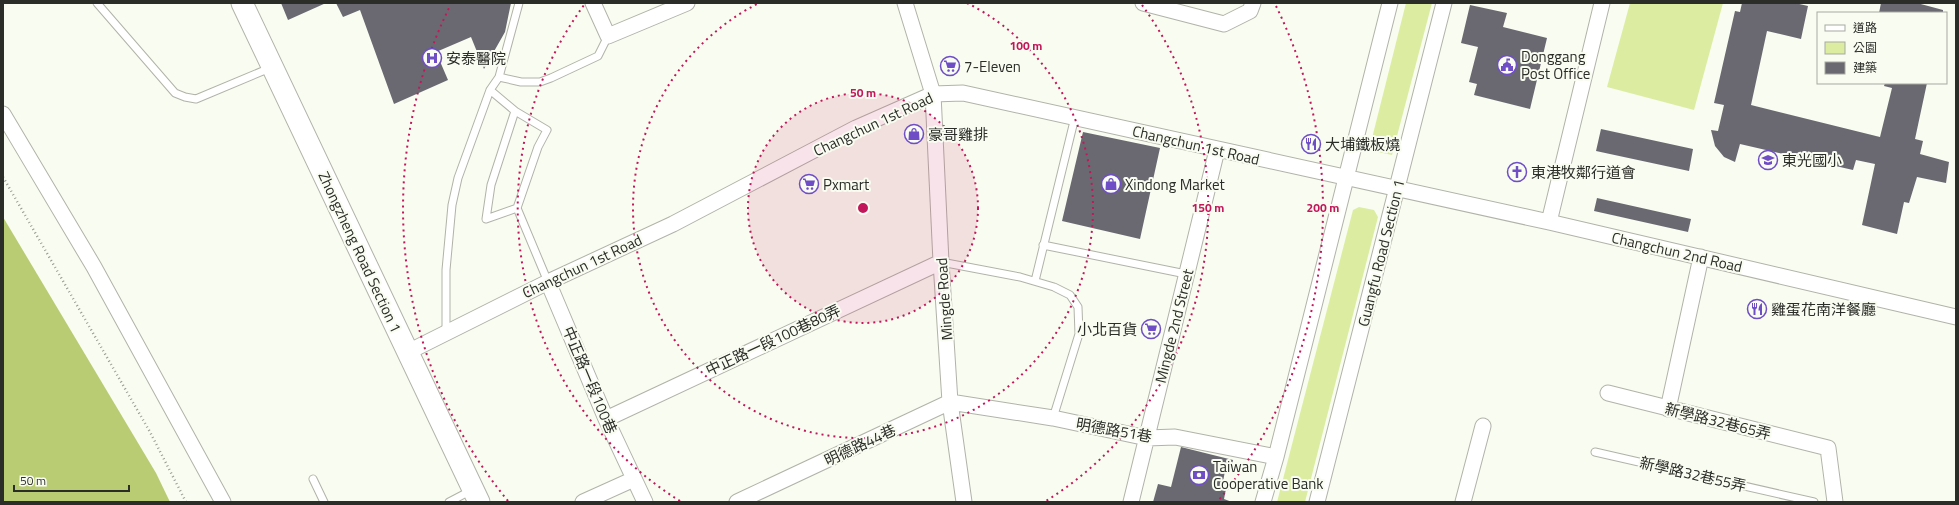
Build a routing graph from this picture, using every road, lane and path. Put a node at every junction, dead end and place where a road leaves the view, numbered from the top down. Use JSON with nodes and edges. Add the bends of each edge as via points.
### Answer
{"nodes":[{"id":1,"x":97,"y":3,"type":"edge"},
{"id":2,"x":242,"y":3,"type":"edge"},
{"id":3,"x":519,"y":3,"type":"edge"},
{"id":4,"x":593,"y":3,"type":"edge"},
{"id":5,"x":687,"y":3,"type":"edge"},
{"id":6,"x":905,"y":3,"type":"edge"},
{"id":7,"x":1143,"y":3,"type":"edge"},
{"id":8,"x":1253,"y":3,"type":"edge"},
{"id":9,"x":1390,"y":3,"type":"edge"},
{"id":10,"x":1444,"y":3,"type":"edge"},
{"id":11,"x":1602,"y":3,"type":"edge"},
{"id":12,"x":608,"y":36,"type":"junction"},
{"id":13,"x":272,"y":67,"type":"junction"},
{"id":14,"x":499,"y":77,"type":"junction"},
{"id":15,"x":490,"y":90,"type":"junction"},
{"id":16,"x":933,"y":94,"type":"junction"},
{"id":17,"x":515,"y":111,"type":"junction"},
{"id":18,"x":3,"y":114,"type":"edge"},
{"id":19,"x":1075,"y":117,"type":"junction"},
{"id":20,"x":1217,"y":150,"type":"junction"},
{"id":21,"x":3,"y":177,"type":"edge"},
{"id":22,"x":1347,"y":178,"type":"junction"},
{"id":23,"x":1398,"y":189,"type":"junction"},
{"id":24,"x":517,"y":208,"type":"junction"},
{"id":25,"x":1549,"y":222,"type":"junction"},
{"id":26,"x":1043,"y":245,"type":"junction"},
{"id":27,"x":1700,"y":257,"type":"junction"},
{"id":28,"x":941,"y":262,"type":"junction"},
{"id":29,"x":1186,"y":274,"type":"junction"},
{"id":30,"x":1034,"y":281,"type":"junction"},
{"id":31,"x":548,"y":282,"type":"junction"},
{"id":32,"x":1956,"y":316,"type":"edge"},
{"id":33,"x":446,"y":333,"type":"junction"},
{"id":34,"x":408,"y":352,"type":"junction"},
{"id":35,"x":1608,"y":393,"type":"dead end"},
{"id":36,"x":950,"y":402,"type":"junction"},
{"id":37,"x":1668,"y":409,"type":"junction"},
{"id":38,"x":1053,"y":418,"type":"junction"},
{"id":39,"x":606,"y":419,"type":"junction"},
{"id":40,"x":1483,"y":426,"type":"dead end"},
{"id":41,"x":1147,"y":438,"type":"junction"},
{"id":42,"x":1595,"y":452,"type":"dead end"},
{"id":43,"x":1276,"y":457,"type":"junction"},
{"id":44,"x":313,"y":479,"type":"dead end"},
{"id":45,"x":634,"y":479,"type":"junction"},
{"id":46,"x":476,"y":496,"type":"edge"},
{"id":47,"x":186,"y":502,"type":"edge"},
{"id":48,"x":223,"y":502,"type":"edge"},
{"id":49,"x":324,"y":502,"type":"edge"},
{"id":50,"x":449,"y":502,"type":"edge"},
{"id":51,"x":583,"y":502,"type":"edge"},
{"id":52,"x":644,"y":502,"type":"edge"},
{"id":53,"x":737,"y":502,"type":"edge"},
{"id":54,"x":964,"y":502,"type":"edge"},
{"id":55,"x":1130,"y":502,"type":"edge"},
{"id":56,"x":1263,"y":502,"type":"edge"},
{"id":57,"x":1317,"y":502,"type":"edge"},
{"id":58,"x":1463,"y":502,"type":"edge"},
{"id":59,"x":1814,"y":502,"type":"edge"},
{"id":60,"x":1835,"y":502,"type":"edge"}],
"edges":[{"from":1,"to":13,"type":"lane","via":[[175,92],[185,98],[196,99]]},
{"from":2,"to":13,"type":"main road","name":"Zhongzheng Road Section 1"},
{"from":3,"to":14,"type":"lane"},
{"from":4,"to":12,"type":"street"},
{"from":5,"to":12,"type":"street"},
{"from":6,"to":16,"type":"street","name":"Mingde Road"},
{"from":7,"to":8,"type":"street","via":[[1224,24],[1250,11]]},
{"from":9,"to":22,"type":"street"},
{"from":10,"to":23,"type":"street","name":"Guangfu Road Section 1"},
{"from":11,"to":25,"type":"street"},
{"from":12,"to":14,"type":"lane","via":[[598,56],[540,82],[521,82]]},
{"from":13,"to":34,"type":"main road","name":"Zhongzheng Road Section 1"},
{"from":14,"to":15,"type":"lane"},
{"from":15,"to":17,"type":"lane"},
{"from":15,"to":33,"type":"lane","via":[[458,178],[452,205],[446,270]]},
{"from":16,"to":19,"type":"street","name":"Changchun 1st Road","via":[[963,93]]},
{"from":16,"to":28,"type":"street","name":"Mingde Road"},
{"from":16,"to":31,"type":"street","name":"Changchun 1st Road","via":[[856,128],[673,224]]},
{"from":17,"to":24,"type":"lane","via":[[547,130],[538,147]]},
{"from":17,"to":24,"type":"lane","via":[[491,185],[486,219]]},
{"from":18,"to":48,"type":"street","via":[[135,341]]},
{"from":19,"to":20,"type":"street","name":"Changchun 1st Road"},
{"from":19,"to":26,"type":"lane"},
{"from":20,"to":22,"type":"street","name":"Changchun 1st Road"},
{"from":20,"to":29,"type":"street","name":"Mingde 2nd Street"},
{"from":21,"to":47,"type":"path","via":[[150,432]]},
{"from":22,"to":23,"type":"street","name":"Changchun 1st Road"},
{"from":22,"to":43,"type":"street"},
{"from":23,"to":25,"type":"street","name":"Changchun 2nd Road"},
{"from":23,"to":57,"type":"street","name":"Guangfu Road Section 1"},
{"from":24,"to":31,"type":"lane"},
{"from":25,"to":27,"type":"street","name":"Changchun 2nd Road"},
{"from":26,"to":29,"type":"lane"},
{"from":26,"to":30,"type":"lane"},
{"from":27,"to":32,"type":"street","name":"Changchun 2nd Road"},
{"from":27,"to":37,"type":"street"},
{"from":28,"to":30,"type":"lane"},
{"from":28,"to":36,"type":"street","name":"Mingde Road"},
{"from":28,"to":39,"type":"street","name":"中正路一段100巷80弄"},
{"from":29,"to":41,"type":"street","name":"Mingde 2nd Street"},
{"from":30,"to":38,"type":"lane","via":[[1070,295],[1078,307],[1079,334]]},
{"from":31,"to":33,"type":"street","name":"Changchun 1st Road"},
{"from":31,"to":39,"type":"street","name":"中正路一段100巷"},
{"from":33,"to":34,"type":"street","name":"Changchun 1st Road"},
{"from":34,"to":46,"type":"main road","name":"Zhongzheng Road Section 1"},
{"from":35,"to":37,"type":"street","name":"新學路32巷65弄"},
{"from":36,"to":38,"type":"street","name":"明德路51巷"},
{"from":36,"to":53,"type":"street","name":"明德路44巷"},
{"from":36,"to":54,"type":"street","name":"Mingde Road"},
{"from":37,"to":60,"type":"street","name":"新學路32巷65弄","via":[[1828,448]]},
{"from":38,"to":41,"type":"street","name":"明德路51巷"},
{"from":39,"to":45,"type":"street","name":"中正路一段100巷"},
{"from":40,"to":58,"type":"street"},
{"from":41,"to":43,"type":"street","name":"明德路51巷","via":[[1175,437]]},
{"from":41,"to":55,"type":"street","name":"Mingde 2nd Street"},
{"from":42,"to":59,"type":"lane","name":"新學路32巷55弄"},
{"from":43,"to":56,"type":"street"},
{"from":44,"to":49,"type":"lane"},
{"from":45,"to":51,"type":"street"},
{"from":45,"to":52,"type":"street","name":"中正路一段100巷"},
{"from":46,"to":50,"type":"lane"}]}
